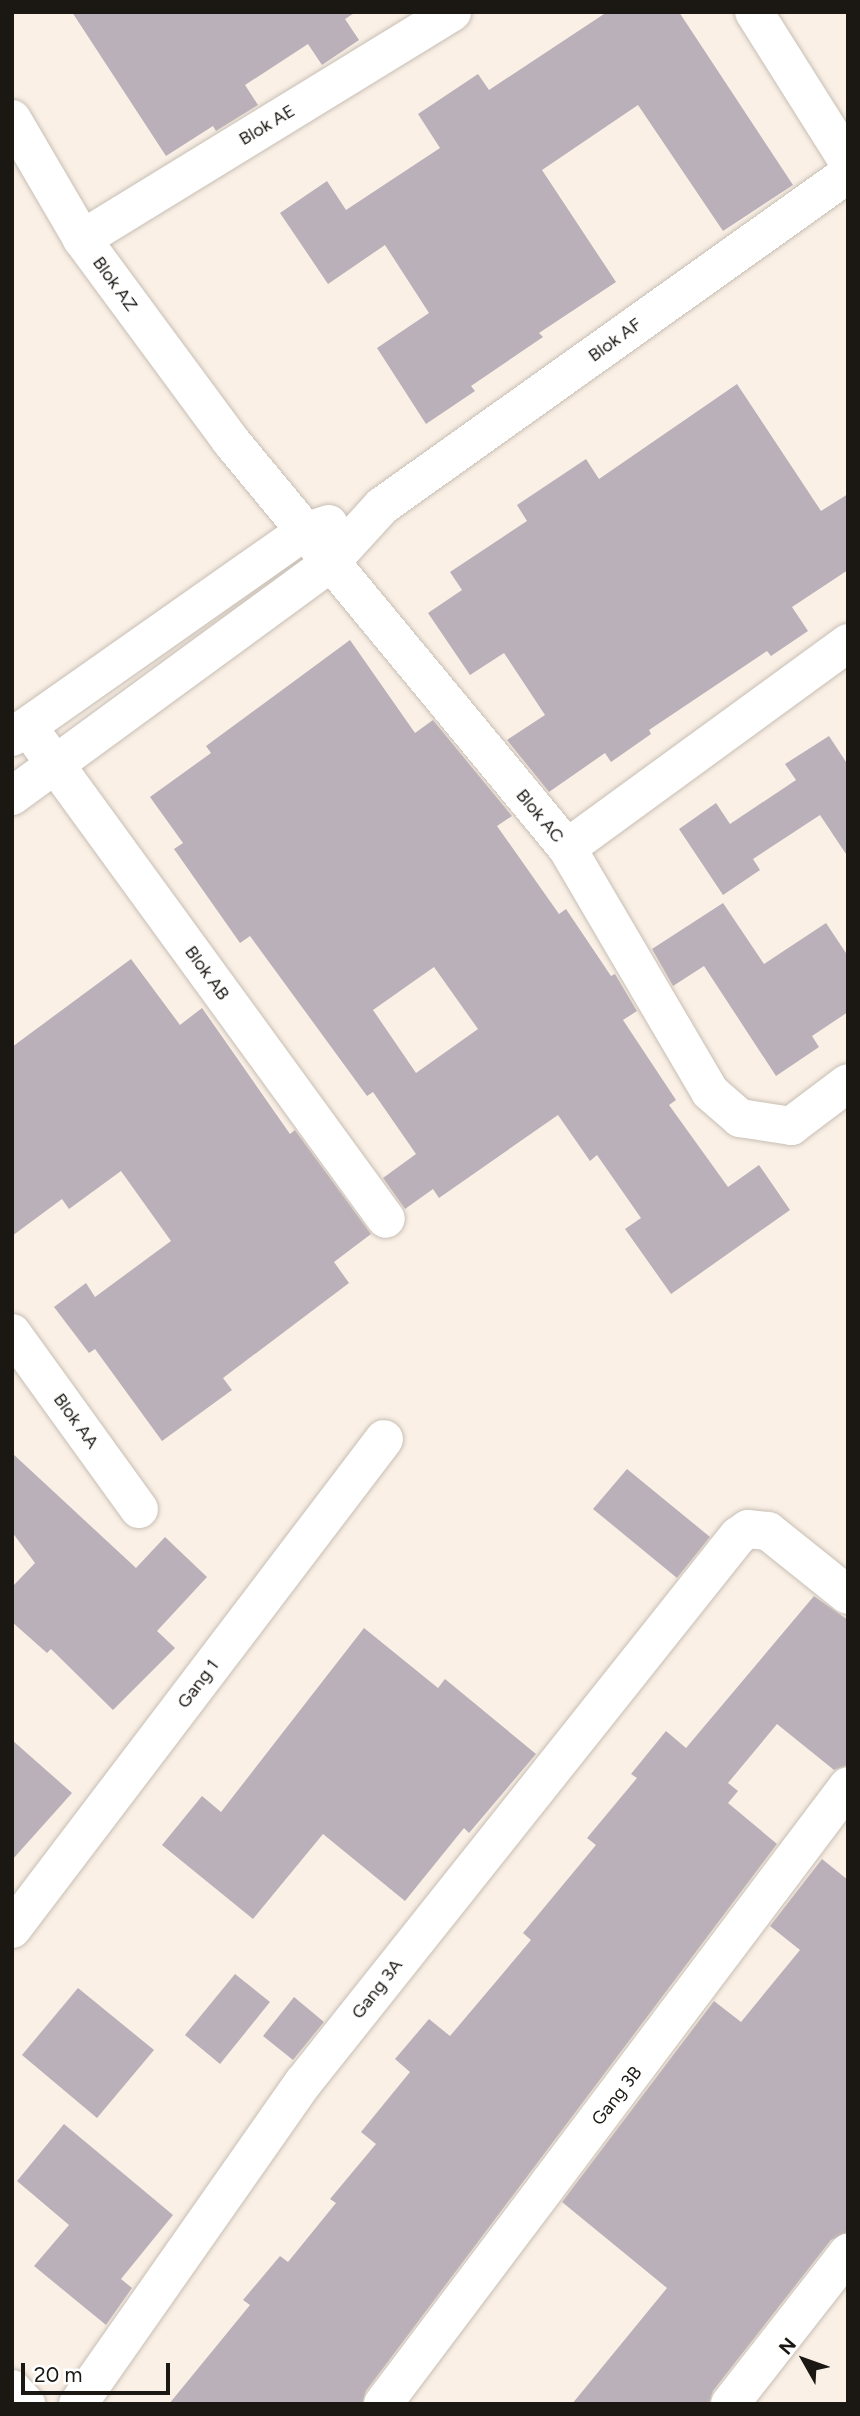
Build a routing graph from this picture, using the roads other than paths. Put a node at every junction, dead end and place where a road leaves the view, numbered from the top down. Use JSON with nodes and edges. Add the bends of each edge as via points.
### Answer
{"nodes":[{"id":1,"x":452,"y":12,"type":"edge"},
{"id":2,"x":754,"y":12,"type":"edge"},
{"id":3,"x":12,"y":119,"type":"edge"},
{"id":4,"x":848,"y":161,"type":"edge"},
{"id":5,"x":848,"y":174,"type":"edge"},
{"id":6,"x":82,"y":239,"type":"junction"},
{"id":7,"x":230,"y":440,"type":"joint"},
{"id":8,"x":382,"y":506,"type":"junction"},
{"id":9,"x":304,"y":532,"type":"junction"},
{"id":10,"x":329,"y":564,"type":"junction"},
{"id":11,"x":848,"y":643,"type":"edge"},
{"id":12,"x":20,"y":732,"type":"edge"},
{"id":13,"x":56,"y":766,"type":"junction"},
{"id":14,"x":12,"y":796,"type":"edge"},
{"id":15,"x":567,"y":848,"type":"junction"},
{"id":16,"x":848,"y":1083,"type":"edge"},
{"id":17,"x":386,"y":1219,"type":"dead end"},
{"id":18,"x":12,"y":1332,"type":"edge"},
{"id":19,"x":384,"y":1439,"type":"dead end"},
{"id":20,"x":139,"y":1509,"type":"dead end"},
{"id":21,"x":848,"y":1595,"type":"edge"},
{"id":22,"x":848,"y":1786,"type":"edge"},
{"id":23,"x":12,"y":1929,"type":"edge"},
{"id":24,"x":848,"y":2252,"type":"edge"},
{"id":25,"x":12,"y":2389,"type":"edge"},
{"id":26,"x":26,"y":2404,"type":"edge"},
{"id":27,"x":78,"y":2404,"type":"edge"},
{"id":28,"x":383,"y":2404,"type":"edge"},
{"id":29,"x":730,"y":2404,"type":"edge"}],
"edges":[{"from":1,"to":6,"type":"street","name":"Blok AE"},
{"from":2,"to":4,"type":"street"},
{"from":3,"to":6,"type":"street","name":"Blok AZ"},
{"from":5,"to":8,"type":"street","name":"Blok AF"},
{"from":6,"to":7,"type":"street","name":"Blok AZ"},
{"from":7,"to":9,"type":"street","name":"Blok AC"},
{"from":8,"to":9,"type":"street"},
{"from":8,"to":10,"type":"street"},
{"from":9,"to":10,"type":"street","name":"Blok AC"},
{"from":9,"to":12,"type":"street"},
{"from":10,"to":13,"type":"street"},
{"from":10,"to":15,"type":"street","name":"Blok AC"},
{"from":11,"to":15,"type":"street"},
{"from":12,"to":13,"type":"street","name":"Blok AB"},
{"from":13,"to":14,"type":"street"},
{"from":13,"to":17,"type":"street","name":"Blok AB"},
{"from":15,"to":16,"type":"street","name":"Blok AC","via":[[710,1092],[740,1118],[791,1126]]},
{"from":18,"to":20,"type":"street","name":"Blok AA"},
{"from":19,"to":23,"type":"street","name":"Gang 1"},
{"from":21,"to":27,"type":"street","name":"Gang 3A","via":[[784,1541],[759,1528],[738,1536],[303,2083]]},
{"from":22,"to":28,"type":"street","name":"Gang 3B"},
{"from":24,"to":29,"type":"street"},
{"from":25,"to":26,"type":"street"}]}
